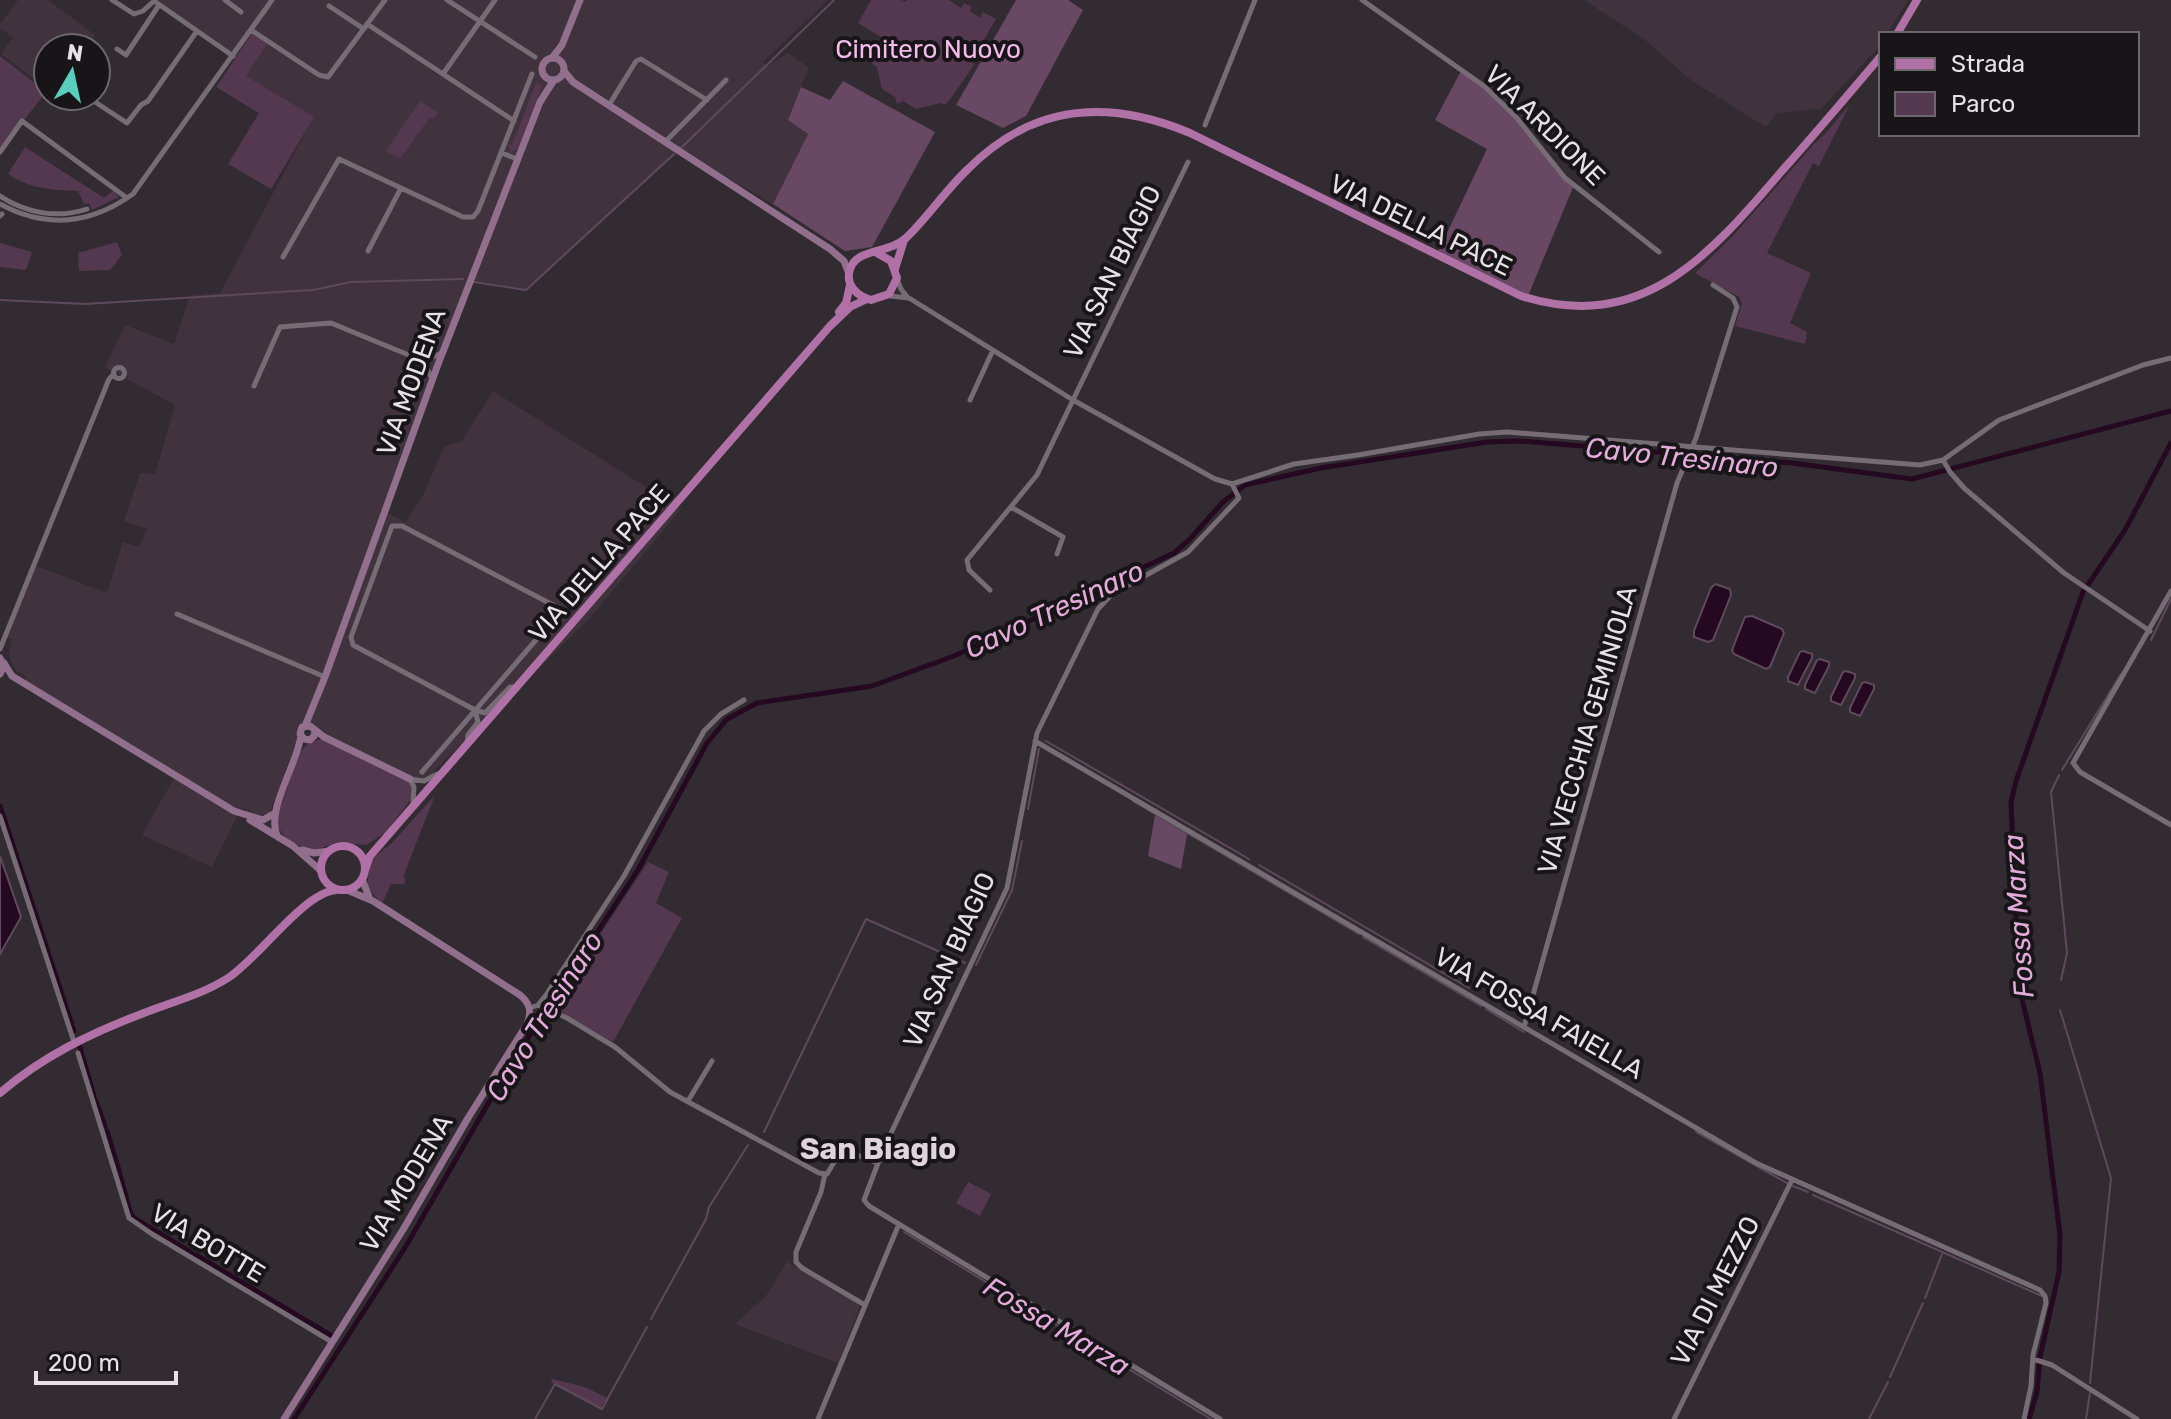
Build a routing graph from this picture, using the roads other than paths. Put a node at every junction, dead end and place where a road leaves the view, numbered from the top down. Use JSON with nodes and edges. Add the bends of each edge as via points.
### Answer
{"nodes":[{"id":1,"x":112,"y":0,"type":"edge"},
{"id":2,"x":225,"y":0,"type":"edge"},
{"id":3,"x":272,"y":0,"type":"edge"},
{"id":4,"x":385,"y":0,"type":"edge"},
{"id":5,"x":447,"y":0,"type":"edge"},
{"id":6,"x":495,"y":0,"type":"edge"},
{"id":7,"x":580,"y":0,"type":"edge"},
{"id":8,"x":1255,"y":0,"type":"edge"},
{"id":9,"x":1362,"y":0,"type":"edge"},
{"id":10,"x":1917,"y":0,"type":"edge"},
{"id":11,"x":156,"y":2,"type":"edge"},
{"id":12,"x":329,"y":6,"type":"dead end"},
{"id":13,"x":241,"y":12,"type":"dead end"},
{"id":14,"x":480,"y":21,"type":"junction"},
{"id":15,"x":366,"y":27,"type":"junction"},
{"id":16,"x":251,"y":30,"type":"junction"},
{"id":17,"x":197,"y":31,"type":"junction"},
{"id":18,"x":1898,"y":32,"type":"edge"},
{"id":19,"x":562,"y":45,"type":"junction"},
{"id":20,"x":117,"y":49,"type":"dead end"},
{"id":21,"x":233,"y":56,"type":"junction"},
{"id":22,"x":535,"y":57,"type":"junction"},
{"id":23,"x":550,"y":58,"type":"junction"},
{"id":24,"x":1879,"y":58,"type":"edge"},
{"id":25,"x":562,"y":62,"type":"junction"},
{"id":26,"x":542,"y":71,"type":"junction"},
{"id":27,"x":564,"y":71,"type":"junction"},
{"id":28,"x":532,"y":74,"type":"dead end"},
{"id":29,"x":443,"y":75,"type":"junction"},
{"id":30,"x":556,"y":80,"type":"junction"},
{"id":31,"x":726,"y":80,"type":"dead end"},
{"id":32,"x":573,"y":82,"type":"junction"},
{"id":33,"x":707,"y":100,"type":"junction"},
{"id":34,"x":540,"y":102,"type":"junction"},
{"id":35,"x":609,"y":105,"type":"junction"},
{"id":36,"x":110,"y":112,"type":"edge"},
{"id":37,"x":514,"y":121,"type":"junction"},
{"id":38,"x":1205,"y":125,"type":"dead end"},
{"id":39,"x":665,"y":142,"type":"junction"},
{"id":40,"x":0,"y":152,"type":"edge"},
{"id":41,"x":502,"y":153,"type":"junction"},
{"id":42,"x":517,"y":159,"type":"junction"},
{"id":43,"x":1188,"y":162,"type":"dead end"},
{"id":44,"x":401,"y":188,"type":"junction"},
{"id":45,"x":0,"y":196,"type":"edge"},
{"id":46,"x":127,"y":198,"type":"junction"},
{"id":47,"x":0,"y":204,"type":"edge"},
{"id":48,"x":87,"y":209,"type":"dead end"},
{"id":49,"x":904,"y":240,"type":"junction"},
{"id":50,"x":830,"y":249,"type":"junction"},
{"id":51,"x":368,"y":251,"type":"dead end"},
{"id":52,"x":1659,"y":252,"type":"dead end"},
{"id":53,"x":877,"y":253,"type":"junction"},
{"id":54,"x":283,"y":257,"type":"dead end"},
{"id":55,"x":858,"y":258,"type":"junction"},
{"id":56,"x":896,"y":273,"type":"junction"},
{"id":57,"x":850,"y":279,"type":"junction"},
{"id":58,"x":1713,"y":285,"type":"dead end"},
{"id":59,"x":885,"y":297,"type":"junction"},
{"id":60,"x":909,"y":298,"type":"junction"},
{"id":61,"x":867,"y":299,"type":"junction"},
{"id":62,"x":830,"y":326,"type":"junction"},
{"id":63,"x":993,"y":350,"type":"junction"},
{"id":64,"x":442,"y":353,"type":"junction"},
{"id":65,"x":2171,"y":358,"type":"edge"},
{"id":66,"x":427,"y":362,"type":"junction"},
{"id":67,"x":437,"y":367,"type":"junction"},
{"id":68,"x":116,"y":376,"type":"dead end"},
{"id":69,"x":432,"y":380,"type":"junction"},
{"id":70,"x":254,"y":386,"type":"dead end"},
{"id":71,"x":970,"y":400,"type":"dead end"},
{"id":72,"x":1073,"y":400,"type":"junction"},
{"id":73,"x":1692,"y":447,"type":"junction"},
{"id":74,"x":1946,"y":466,"type":"junction"},
{"id":75,"x":1235,"y":489,"type":"junction"},
{"id":76,"x":1011,"y":507,"type":"junction"},
{"id":77,"x":1057,"y":554,"type":"dead end"},
{"id":78,"x":360,"y":579,"type":"junction"},
{"id":79,"x":371,"y":584,"type":"junction"},
{"id":80,"x":990,"y":590,"type":"dead end"},
{"id":81,"x":2171,"y":591,"type":"edge"},
{"id":82,"x":177,"y":614,"type":"dead end"},
{"id":83,"x":2150,"y":631,"type":"junction"},
{"id":84,"x":1,"y":648,"type":"edge"},
{"id":85,"x":2,"y":660,"type":"edge"},
{"id":86,"x":0,"y":674,"type":"edge"},
{"id":87,"x":12,"y":676,"type":"junction"},
{"id":88,"x":325,"y":677,"type":"junction"},
{"id":89,"x":518,"y":687,"type":"junction"},
{"id":90,"x":744,"y":700,"type":"dead end"},
{"id":91,"x":475,"y":710,"type":"junction"},
{"id":92,"x":312,"y":712,"type":"junction"},
{"id":93,"x":310,"y":734,"type":"junction"},
{"id":94,"x":1035,"y":741,"type":"junction"},
{"id":95,"x":466,"y":747,"type":"junction"},
{"id":96,"x":454,"y":762,"type":"junction"},
{"id":97,"x":422,"y":772,"type":"dead end"},
{"id":98,"x":410,"y":779,"type":"junction"},
{"id":99,"x":234,"y":811,"type":"junction"},
{"id":100,"x":275,"y":813,"type":"junction"},
{"id":101,"x":0,"y":816,"type":"edge"},
{"id":102,"x":405,"y":818,"type":"junction"},
{"id":103,"x":2171,"y":825,"type":"edge"},
{"id":104,"x":398,"y":826,"type":"junction"},
{"id":105,"x":278,"y":837,"type":"junction"},
{"id":106,"x":293,"y":846,"type":"junction"},
{"id":107,"x":351,"y":848,"type":"junction"},
{"id":108,"x":329,"y":851,"type":"junction"},
{"id":109,"x":321,"y":872,"type":"junction"},
{"id":110,"x":363,"y":875,"type":"junction"},
{"id":111,"x":336,"y":890,"type":"junction"},
{"id":112,"x":347,"y":890,"type":"junction"},
{"id":113,"x":373,"y":901,"type":"junction"},
{"id":114,"x":297,"y":914,"type":"junction"},
{"id":115,"x":537,"y":1007,"type":"junction"},
{"id":116,"x":1524,"y":1027,"type":"junction"},
{"id":117,"x":74,"y":1042,"type":"junction"},
{"id":118,"x":78,"y":1053,"type":"dead end"},
{"id":119,"x":712,"y":1061,"type":"dead end"},
{"id":120,"x":0,"y":1093,"type":"edge"},
{"id":121,"x":688,"y":1101,"type":"junction"},
{"id":122,"x":877,"y":1163,"type":"junction"},
{"id":123,"x":825,"y":1174,"type":"junction"},
{"id":124,"x":1792,"y":1180,"type":"junction"},
{"id":125,"x":899,"y":1224,"type":"junction"},
{"id":126,"x":865,"y":1305,"type":"junction"},
{"id":127,"x":332,"y":1342,"type":"junction"},
{"id":128,"x":2034,"y":1359,"type":"junction"},
{"id":129,"x":284,"y":1419,"type":"edge"},
{"id":130,"x":818,"y":1419,"type":"edge"},
{"id":131,"x":1220,"y":1419,"type":"edge"},
{"id":132,"x":1674,"y":1419,"type":"edge"},
{"id":133,"x":2024,"y":1419,"type":"edge"},
{"id":134,"x":2137,"y":1419,"type":"edge"}],
"edges":[{"from":1,"to":11,"type":"street","via":[[134,14]]},
{"from":2,"to":13,"type":"street"},
{"from":3,"to":16,"type":"street"},
{"from":4,"to":15,"type":"street"},
{"from":5,"to":14,"type":"street"},
{"from":6,"to":14,"type":"street"},
{"from":7,"to":19,"type":"street"},
{"from":8,"to":38,"type":"street"},
{"from":9,"to":52,"type":"street","name":"VIA ARDIONE","via":[[1484,86],[1565,178]]},
{"from":10,"to":18,"type":"main road"},
{"from":11,"to":17,"type":"street"},
{"from":11,"to":20,"type":"street","via":[[126,55]]},
{"from":12,"to":15,"type":"street"},
{"from":14,"to":22,"type":"street"},
{"from":14,"to":29,"type":"street"},
{"from":15,"to":16,"type":"street","via":[[328,77]]},
{"from":15,"to":29,"type":"street"},
{"from":16,"to":21,"type":"street"},
{"from":17,"to":21,"type":"street"},
{"from":17,"to":36,"type":"street","via":[[127,123]]},
{"from":19,"to":23,"type":"street"},
{"from":19,"to":25,"type":"street"},
{"from":21,"to":46,"type":"street"},
{"from":22,"to":23,"type":"street"},
{"from":22,"to":26,"type":"street"},
{"from":23,"to":25,"type":"street"},
{"from":23,"to":26,"type":"street"},
{"from":24,"to":49,"type":"main road","name":"VIA DELLA PACE","via":[[1717,244],[1665,284],[1612,304],[1561,306],[1521,296],[1190,133],[1115,111],[1064,114],[1004,139],[965,171]]},
{"from":25,"to":27,"type":"street"},
{"from":26,"to":30,"type":"street"},
{"from":26,"to":34,"type":"street","name":"VIA MODENA"},
{"from":27,"to":30,"type":"street","name":"VIA MODENA"},
{"from":27,"to":32,"type":"street"},
{"from":28,"to":37,"type":"street"},
{"from":29,"to":37,"type":"street"},
{"from":30,"to":32,"type":"street"},
{"from":30,"to":34,"type":"street","name":"VIA MODENA"},
{"from":31,"to":33,"type":"street"},
{"from":32,"to":35,"type":"street"},
{"from":33,"to":35,"type":"street","via":[[641,59]]},
{"from":33,"to":39,"type":"street"},
{"from":34,"to":42,"type":"street","name":"VIA MODENA"},
{"from":35,"to":39,"type":"street"},
{"from":37,"to":41,"type":"street"},
{"from":39,"to":50,"type":"street"},
{"from":40,"to":46,"type":"street","via":[[22,121]]},
{"from":41,"to":42,"type":"street"},
{"from":41,"to":44,"type":"street","via":[[471,218]]},
{"from":42,"to":64,"type":"street","name":"VIA MODENA"},
{"from":43,"to":72,"type":"street","name":"VIA SAN BIAGIO"},
{"from":44,"to":51,"type":"street"},
{"from":44,"to":54,"type":"street","via":[[337,160]]},
{"from":45,"to":48,"type":"street","via":[[42,213]]},
{"from":46,"to":47,"type":"street","via":[[90,217],[61,221],[28,217]]},
{"from":49,"to":53,"type":"main road","name":"VIA DELLA PACE"},
{"from":49,"to":56,"type":"main road","name":"VIA DELLA PACE"},
{"from":50,"to":55,"type":"street"},
{"from":50,"to":57,"type":"street","via":[[844,261]]},
{"from":53,"to":55,"type":"main road"},
{"from":53,"to":56,"type":"main road","via":[[888,258]]},
{"from":55,"to":57,"type":"main road"},
{"from":56,"to":59,"type":"main road"},
{"from":56,"to":60,"type":"street"},
{"from":57,"to":61,"type":"main road","via":[[856,293]]},
{"from":57,"to":62,"type":"main road","name":"VIA DELLA PACE","via":[[846,303]]},
{"from":58,"to":73,"type":"street","via":[[1737,307]]},
{"from":59,"to":60,"type":"street"},
{"from":59,"to":61,"type":"main road"},
{"from":60,"to":63,"type":"street"},
{"from":61,"to":62,"type":"main road","name":"VIA DELLA PACE"},
{"from":62,"to":89,"type":"main road","name":"VIA DELLA PACE"},
{"from":63,"to":71,"type":"street"},
{"from":63,"to":72,"type":"street"},
{"from":64,"to":66,"type":"street"},
{"from":64,"to":67,"type":"street","name":"VIA MODENA"},
{"from":65,"to":74,"type":"street","via":[[1999,420]]},
{"from":66,"to":67,"type":"street"},
{"from":66,"to":69,"type":"street"},
{"from":66,"to":70,"type":"street","via":[[331,323],[280,327]]},
{"from":67,"to":69,"type":"street","name":"VIA MODENA"},
{"from":68,"to":84,"type":"street","via":[[108,382]]},
{"from":69,"to":78,"type":"street","name":"VIA MODENA"},
{"from":72,"to":75,"type":"street","name":"VIA SAN BIAGIO"},
{"from":72,"to":76,"type":"street","name":"VIA SAN BIAGIO","via":[[1037,475]]},
{"from":73,"to":74,"type":"street"},
{"from":73,"to":75,"type":"street","via":[[1493,432],[1294,464]]},
{"from":73,"to":116,"type":"street","name":"VIA VECCHIA GEMINIOLA","via":[[1677,483]]},
{"from":74,"to":83,"type":"street","via":[[1964,488],[2085,588]]},
{"from":75,"to":94,"type":"street","name":"VIA SAN BIAGIO","via":[[1237,500],[1188,552],[1103,601]]},
{"from":76,"to":77,"type":"street","via":[[1062,536]]},
{"from":76,"to":80,"type":"street","name":"VIA SAN BIAGIO","via":[[967,560],[969,570]]},
{"from":78,"to":79,"type":"street"},
{"from":78,"to":88,"type":"street","name":"VIA MODENA"},
{"from":79,"to":91,"type":"street","via":[[351,637],[355,647]]},
{"from":79,"to":91,"type":"street","via":[[389,532],[399,525],[553,605],[554,619]]},
{"from":81,"to":83,"type":"street"},
{"from":82,"to":88,"type":"street"},
{"from":83,"to":103,"type":"street","via":[[2074,766]]},
{"from":84,"to":85,"type":"street"},
{"from":85,"to":86,"type":"street"},
{"from":85,"to":87,"type":"street"},
{"from":86,"to":87,"type":"street"},
{"from":87,"to":99,"type":"street"},
{"from":88,"to":92,"type":"street","name":"VIA MODENA"},
{"from":89,"to":91,"type":"street","via":[[510,687],[485,713]]},
{"from":89,"to":95,"type":"main road","name":"VIA DELLA PACE"},
{"from":90,"to":115,"type":"street","via":[[704,731],[624,876]]},
{"from":91,"to":95,"type":"street","via":[[478,722]]},
{"from":91,"to":97,"type":"street"},
{"from":92,"to":93,"type":"street","name":"VIA MODENA"},
{"from":92,"to":93,"type":"street","name":"VIA MODENA","via":[[305,726]]},
{"from":93,"to":98,"type":"street"},
{"from":93,"to":100,"type":"street","name":"VIA MODENA"},
{"from":94,"to":116,"type":"street","name":"VIA FOSSA FAIELLA"},
{"from":94,"to":122,"type":"street","name":"VIA SAN BIAGIO","via":[[1007,888]]},
{"from":95,"to":96,"type":"main road","name":"VIA DELLA PACE"},
{"from":96,"to":98,"type":"street","via":[[427,780]]},
{"from":96,"to":102,"type":"main road","name":"VIA DELLA PACE"},
{"from":98,"to":102,"type":"street","via":[[415,798]]},
{"from":99,"to":100,"type":"street","via":[[263,820]]},
{"from":99,"to":105,"type":"street"},
{"from":100,"to":105,"type":"street","name":"VIA MODENA"},
{"from":101,"to":117,"type":"street"},
{"from":102,"to":104,"type":"main road","name":"VIA DELLA PACE"},
{"from":104,"to":107,"type":"main road","name":"VIA DELLA PACE","via":[[369,848]]},
{"from":104,"to":110,"type":"main road","name":"VIA DELLA PACE","via":[[370,856]]},
{"from":105,"to":106,"type":"street"},
{"from":106,"to":108,"type":"street","via":[[314,853]]},
{"from":106,"to":109,"type":"street"},
{"from":107,"to":108,"type":"main road","name":"VIA DELLA PACE"},
{"from":107,"to":110,"type":"main road","via":[[361,857]]},
{"from":108,"to":109,"type":"main road"},
{"from":109,"to":111,"type":"main road"},
{"from":109,"to":114,"type":"main road","via":[[316,891]]},
{"from":110,"to":112,"type":"main road","name":"VIA DELLA PACE"},
{"from":110,"to":113,"type":"street"},
{"from":111,"to":112,"type":"main road"},
{"from":111,"to":114,"type":"main road","via":[[321,893]]},
{"from":112,"to":113,"type":"street"},
{"from":113,"to":115,"type":"street"},
{"from":114,"to":117,"type":"main road","via":[[221,982]]},
{"from":115,"to":121,"type":"street","via":[[615,1047]]},
{"from":115,"to":127,"type":"street","name":"VIA MODENA"},
{"from":116,"to":124,"type":"street","name":"VIA FOSSA FAIELLA"},
{"from":117,"to":120,"type":"main road"},
{"from":118,"to":127,"type":"street","name":"VIA BOTTE","via":[[132,1221]]},
{"from":119,"to":121,"type":"street"},
{"from":121,"to":123,"type":"street"},
{"from":122,"to":123,"type":"street","via":[[842,1149]]},
{"from":122,"to":125,"type":"street","name":"VIA SAN BIAGIO","via":[[864,1200]]},
{"from":123,"to":126,"type":"street","via":[[796,1262]]},
{"from":124,"to":128,"type":"street","name":"VIA FOSSA FAIELLA","via":[[2038,1289],[2046,1303]]},
{"from":124,"to":132,"type":"street","name":"VIA DI MEZZO"},
{"from":125,"to":126,"type":"street"},
{"from":125,"to":131,"type":"street"},
{"from":126,"to":130,"type":"street"},
{"from":127,"to":129,"type":"street","name":"VIA MODENA"},
{"from":128,"to":133,"type":"street"},
{"from":128,"to":134,"type":"street"}]}
